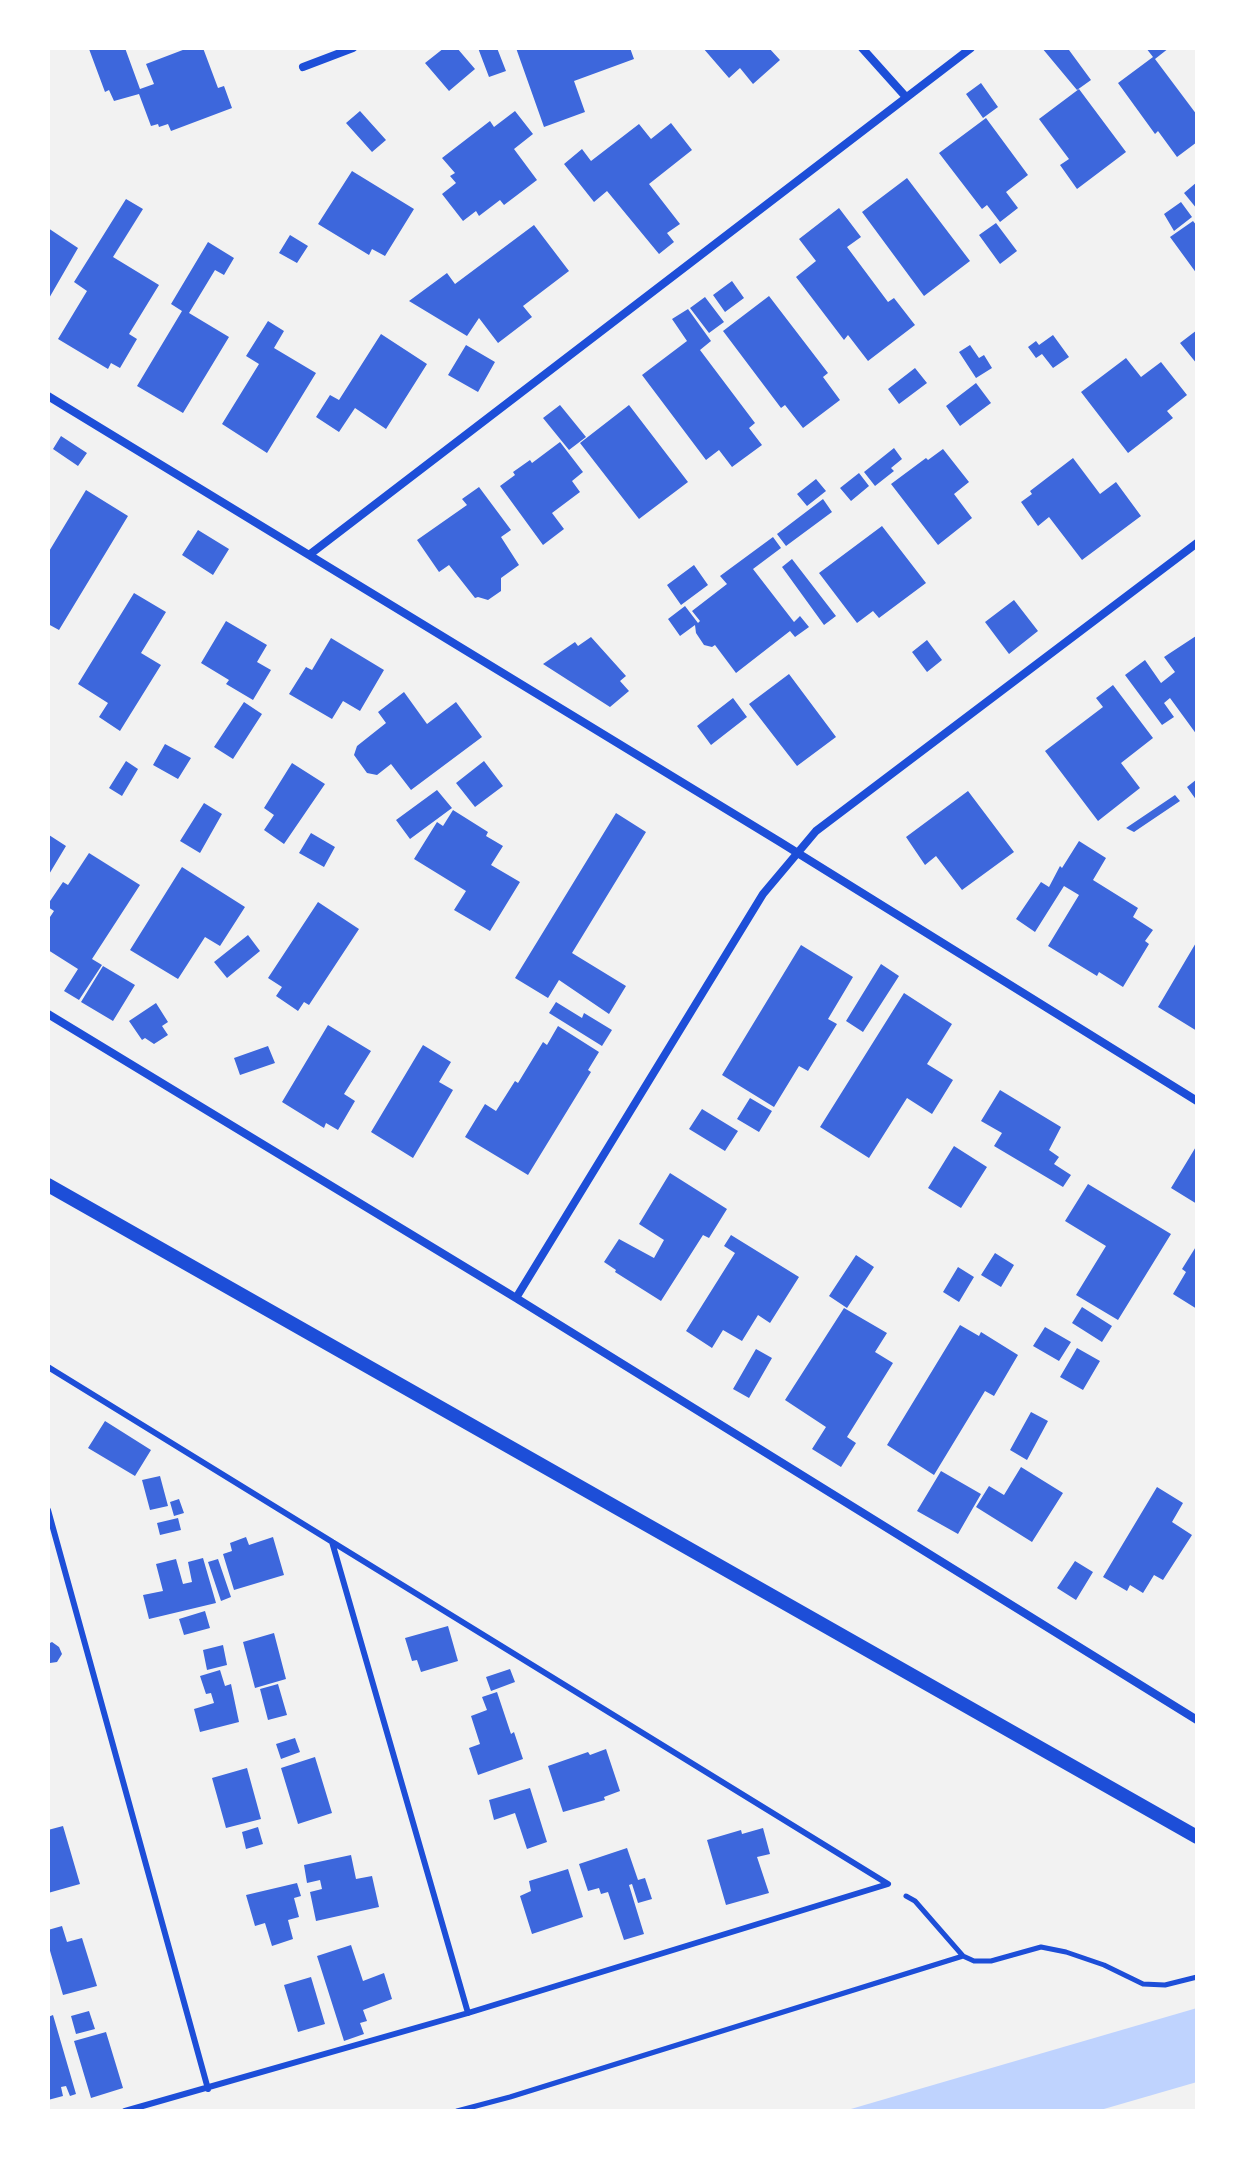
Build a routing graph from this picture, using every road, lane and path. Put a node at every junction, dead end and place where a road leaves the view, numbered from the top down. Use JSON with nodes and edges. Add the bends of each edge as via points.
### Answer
{"nodes":[{"id":1,"x":353,"y":48,"type":"edge"},
{"id":2,"x":862,"y":48,"type":"edge"},
{"id":3,"x":971,"y":48,"type":"edge"},
{"id":4,"x":303,"y":67,"type":"dead end"},
{"id":5,"x":906,"y":97,"type":"junction"},
{"id":6,"x":48,"y":396,"type":"edge"},
{"id":7,"x":1197,"y":543,"type":"edge"},
{"id":8,"x":309,"y":555,"type":"junction"},
{"id":9,"x":798,"y":853,"type":"junction"},
{"id":10,"x":48,"y":1014,"type":"edge"},
{"id":11,"x":1197,"y":1101,"type":"edge"},
{"id":12,"x":48,"y":1185,"type":"edge"},
{"id":13,"x":516,"y":1298,"type":"junction"},
{"id":14,"x":48,"y":1367,"type":"edge"},
{"id":15,"x":48,"y":1510,"type":"edge"},
{"id":16,"x":332,"y":1542,"type":"junction"},
{"id":17,"x":1197,"y":1720,"type":"edge"},
{"id":18,"x":1197,"y":1837,"type":"edge"},
{"id":19,"x":888,"y":1884,"type":"junction"},
{"id":20,"x":963,"y":1956,"type":"junction"},
{"id":21,"x":1197,"y":1977,"type":"edge"},
{"id":22,"x":468,"y":2013,"type":"junction"},
{"id":23,"x":208,"y":2089,"type":"junction"},
{"id":24,"x":125,"y":2111,"type":"edge"},
{"id":25,"x":457,"y":2111,"type":"edge"}],
"edges":[{"from":1,"to":4,"type":"street"},
{"from":2,"to":5,"type":"street"},
{"from":3,"to":5,"type":"street"},
{"from":5,"to":8,"type":"street"},
{"from":6,"to":8,"type":"street"},
{"from":7,"to":9,"type":"street","via":[[816,831]]},
{"from":8,"to":9,"type":"street"},
{"from":9,"to":11,"type":"street"},
{"from":9,"to":13,"type":"street","via":[[763,894]]},
{"from":10,"to":13,"type":"street"},
{"from":12,"to":18,"type":"street"},
{"from":13,"to":17,"type":"street"},
{"from":14,"to":16,"type":"lane"},
{"from":15,"to":23,"type":"lane"},
{"from":16,"to":19,"type":"lane"},
{"from":16,"to":22,"type":"lane"},
{"from":19,"to":20,"type":"path","via":[[915,1901]]},
{"from":19,"to":22,"type":"lane"},
{"from":20,"to":21,"type":"path","via":[[991,1961],[1041,1947],[1104,1965],[1143,1984]]},
{"from":20,"to":25,"type":"path"},
{"from":22,"to":23,"type":"lane"},
{"from":23,"to":24,"type":"lane"}]}
